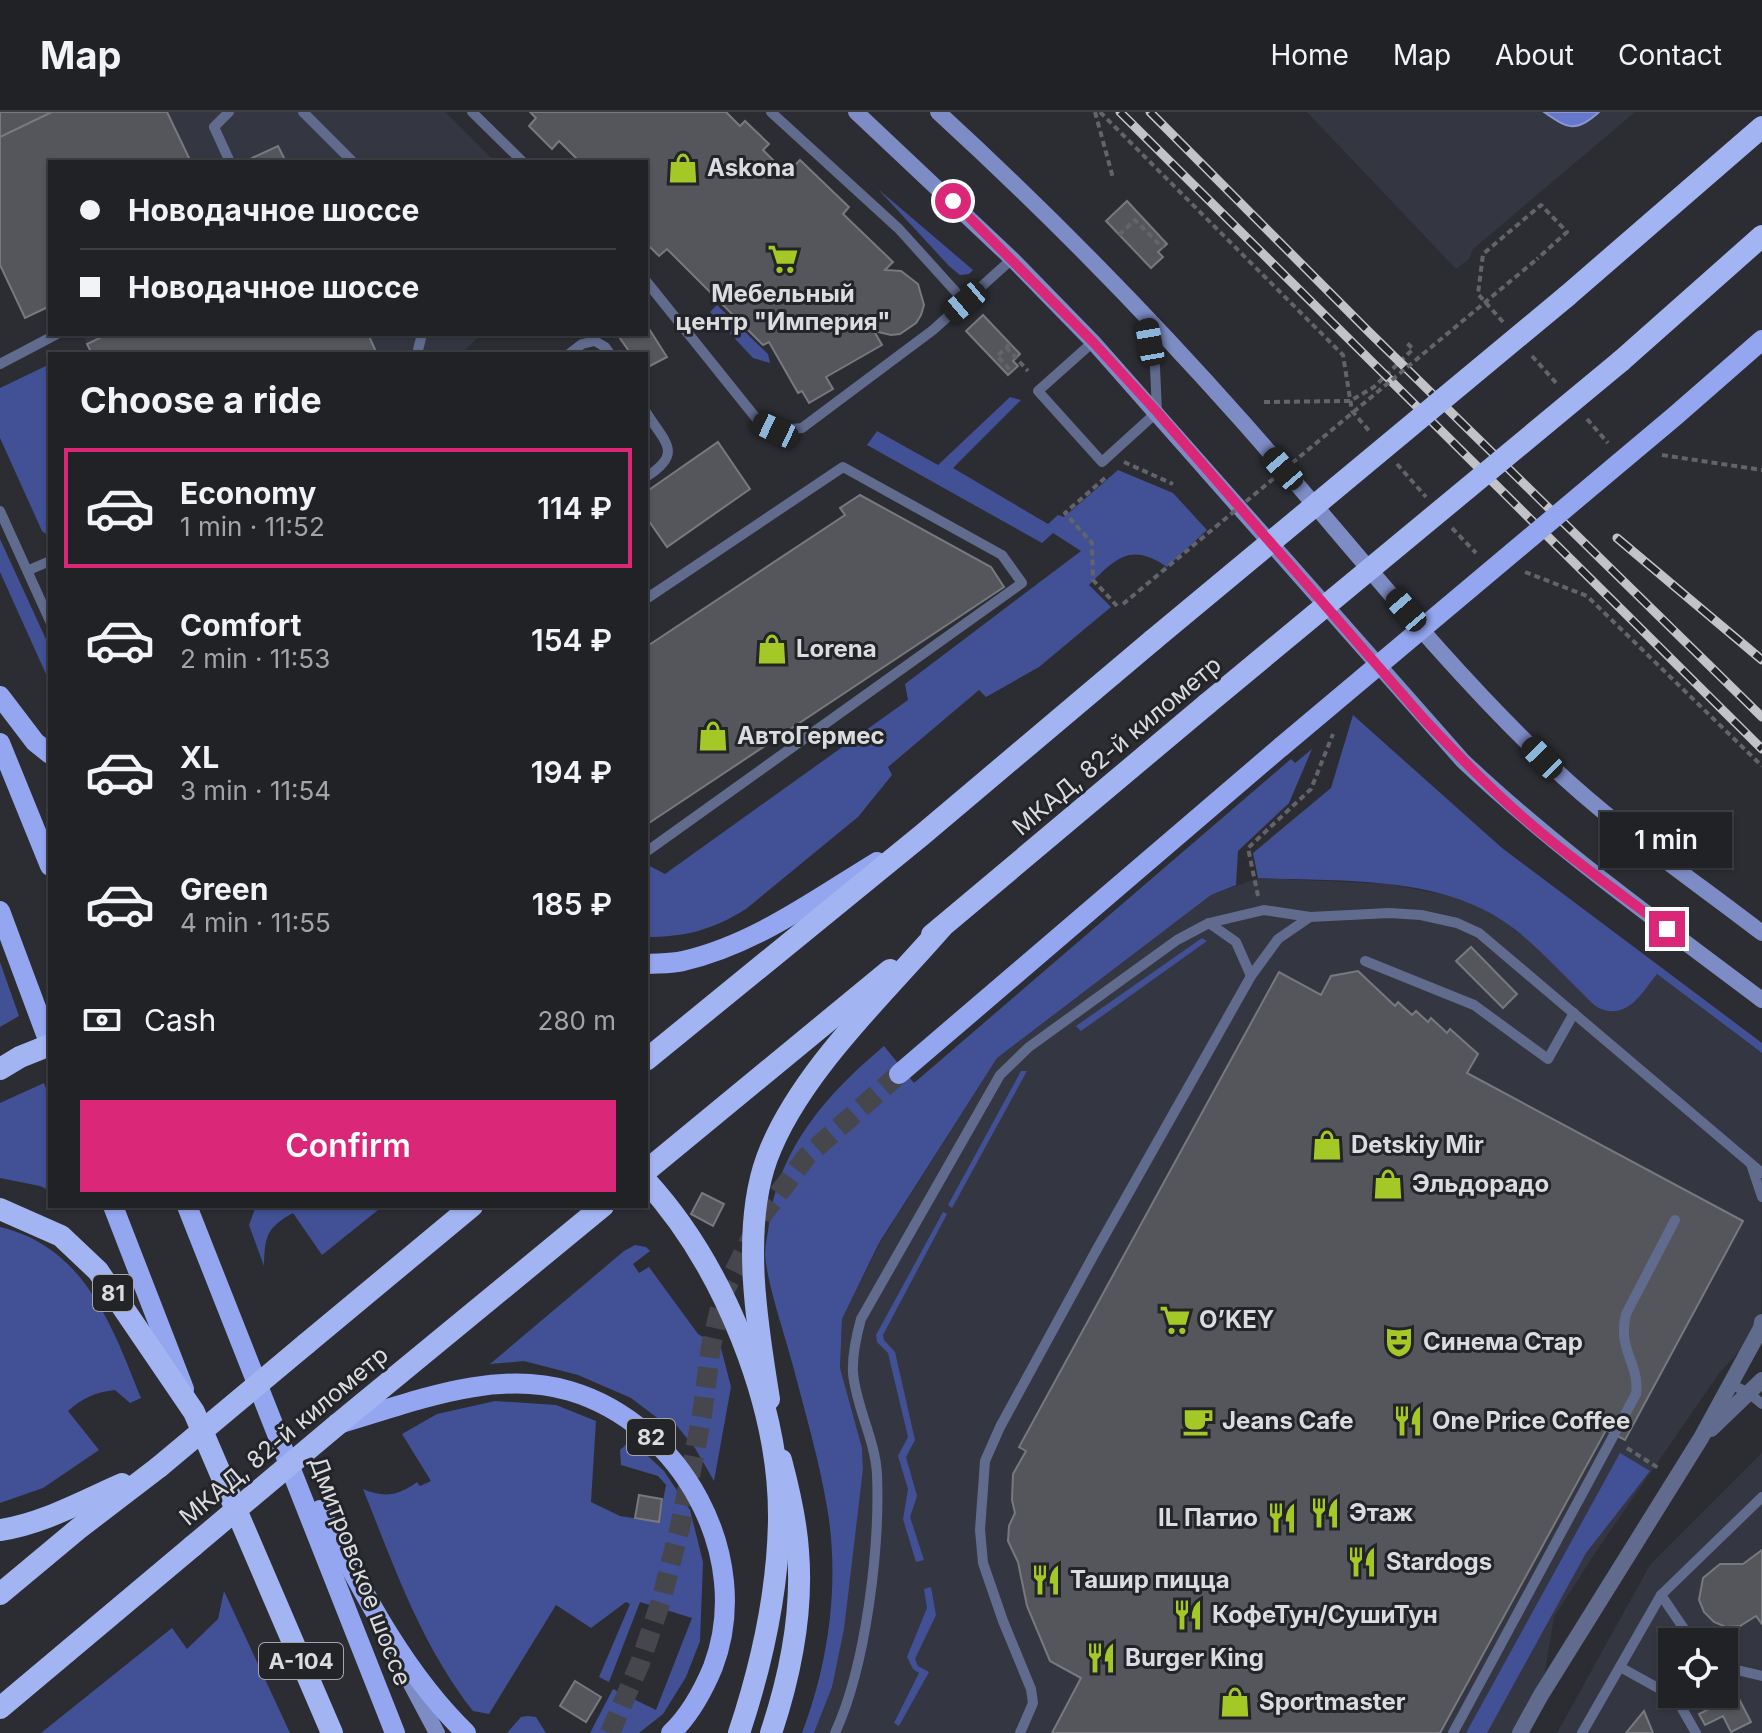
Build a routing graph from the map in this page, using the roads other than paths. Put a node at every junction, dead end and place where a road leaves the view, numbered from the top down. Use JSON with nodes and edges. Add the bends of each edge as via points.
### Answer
{"nodes":[{"id":1,"x":229,"y":112,"type":"edge"},
{"id":2,"x":303,"y":112,"type":"edge"},
{"id":3,"x":472,"y":112,"type":"edge"},
{"id":4,"x":771,"y":112,"type":"edge"},
{"id":5,"x":856,"y":112,"type":"edge"},
{"id":6,"x":938,"y":112,"type":"edge"},
{"id":7,"x":1762,"y":127,"type":"edge"},
{"id":8,"x":229,"y":160,"type":"edge"},
{"id":9,"x":351,"y":160,"type":"edge"},
{"id":10,"x":521,"y":160,"type":"edge"},
{"id":11,"x":1762,"y":236,"type":"edge"},
{"id":12,"x":1012,"y":259,"type":"junction"},
{"id":13,"x":648,"y":284,"type":"edge"},
{"id":14,"x":965,"y":302,"type":"junction"},
{"id":15,"x":1146,"y":317,"type":"junction"},
{"id":16,"x":53,"y":336,"type":"edge"},
{"id":17,"x":1762,"y":340,"type":"edge"},
{"id":18,"x":1093,"y":342,"type":"junction"},
{"id":19,"x":572,"y":352,"type":"edge"},
{"id":20,"x":608,"y":352,"type":"edge"},
{"id":21,"x":0,"y":364,"type":"edge"},
{"id":22,"x":1157,"y":412,"type":"junction"},
{"id":23,"x":648,"y":415,"type":"edge"},
{"id":24,"x":648,"y":476,"type":"edge"},
{"id":25,"x":0,"y":511,"type":"edge"},
{"id":26,"x":48,"y":562,"type":"edge"},
{"id":27,"x":29,"y":570,"type":"junction"},
{"id":28,"x":648,"y":598,"type":"edge"},
{"id":29,"x":48,"y":616,"type":"edge"},
{"id":30,"x":0,"y":696,"type":"edge"},
{"id":31,"x":0,"y":743,"type":"edge"},
{"id":32,"x":48,"y":752,"type":"edge"},
{"id":33,"x":922,"y":835,"type":"junction"},
{"id":34,"x":648,"y":851,"type":"edge"},
{"id":35,"x":48,"y":861,"type":"edge"},
{"id":36,"x":0,"y":911,"type":"edge"},
{"id":37,"x":1310,"y":917,"type":"junction"},
{"id":38,"x":1209,"y":923,"type":"junction"},
{"id":39,"x":942,"y":927,"type":"junction"},
{"id":40,"x":1762,"y":933,"type":"edge"},
{"id":41,"x":1365,"y":961,"type":"dead end"},
{"id":42,"x":648,"y":964,"type":"edge"},
{"id":43,"x":1251,"y":976,"type":"junction"},
{"id":44,"x":1762,"y":1000,"type":"edge"},
{"id":45,"x":1574,"y":1013,"type":"junction"},
{"id":46,"x":48,"y":1040,"type":"edge"},
{"id":47,"x":48,"y":1046,"type":"edge"},
{"id":48,"x":648,"y":1058,"type":"edge"},
{"id":49,"x":0,"y":1069,"type":"edge"},
{"id":50,"x":899,"y":1074,"type":"tunnel mouth"},
{"id":51,"x":1756,"y":1163,"type":"edge"},
{"id":52,"x":648,"y":1169,"type":"edge"},
{"id":53,"x":1762,"y":1173,"type":"edge"},
{"id":54,"x":648,"y":1183,"type":"edge"},
{"id":55,"x":1762,"y":1197,"type":"edge"},
{"id":56,"x":114,"y":1208,"type":"edge"},
{"id":57,"x":188,"y":1208,"type":"edge"},
{"id":58,"x":470,"y":1208,"type":"edge"},
{"id":59,"x":601,"y":1208,"type":"edge"},
{"id":60,"x":0,"y":1209,"type":"edge"},
{"id":61,"x":1675,"y":1220,"type":"dead end"},
{"id":62,"x":1762,"y":1326,"type":"edge"},
{"id":63,"x":1762,"y":1380,"type":"edge"},
{"id":64,"x":1731,"y":1384,"type":"junction"},
{"id":65,"x":1756,"y":1399,"type":"edge"},
{"id":66,"x":194,"y":1412,"type":"junction"},
{"id":67,"x":273,"y":1421,"type":"junction"},
{"id":68,"x":338,"y":1424,"type":"junction"},
{"id":69,"x":1701,"y":1438,"type":"junction"},
{"id":70,"x":159,"y":1467,"type":"junction"},
{"id":71,"x":1762,"y":1497,"type":"edge"},
{"id":72,"x":0,"y":1530,"type":"edge"},
{"id":73,"x":0,"y":1594,"type":"edge"},
{"id":74,"x":1661,"y":1595,"type":"junction"},
{"id":75,"x":368,"y":1603,"type":"junction"},
{"id":76,"x":1683,"y":1628,"type":"edge"},
{"id":77,"x":1620,"y":1667,"type":"junction"},
{"id":78,"x":1738,"y":1670,"type":"edge"},
{"id":79,"x":1762,"y":1676,"type":"edge"},
{"id":80,"x":1658,"y":1686,"type":"edge"},
{"id":81,"x":0,"y":1708,"type":"edge"},
{"id":82,"x":1684,"y":1708,"type":"edge"},
{"id":83,"x":332,"y":1733,"type":"edge"},
{"id":84,"x":395,"y":1733,"type":"edge"},
{"id":85,"x":437,"y":1733,"type":"edge"},
{"id":86,"x":466,"y":1733,"type":"edge"},
{"id":87,"x":671,"y":1733,"type":"edge"},
{"id":88,"x":739,"y":1733,"type":"edge"},
{"id":89,"x":771,"y":1733,"type":"edge"},
{"id":90,"x":835,"y":1733,"type":"edge"},
{"id":91,"x":1020,"y":1733,"type":"edge"},
{"id":92,"x":1453,"y":1733,"type":"edge"},
{"id":93,"x":1520,"y":1733,"type":"edge"},
{"id":94,"x":1582,"y":1733,"type":"edge"},
{"id":95,"x":1696,"y":1733,"type":"edge"}],
"edges":[{"from":1,"to":8,"type":"lane","via":[[214,127]]},
{"from":2,"to":9,"type":"lane"},
{"from":3,"to":10,"type":"lane"},
{"from":4,"to":14,"type":"lane","via":[[899,229]]},
{"from":5,"to":12,"type":"main road"},
{"from":6,"to":15,"type":"main road","via":[[1029,196]]},
{"from":7,"to":33,"type":"highway","bridge":true},
{"from":11,"to":39,"type":"highway","name":"МКАД, 82-й километр","bridge":true,"via":[[1621,361]]},
{"from":12,"to":14,"type":"lane"},
{"from":12,"to":18,"type":"main road"},
{"from":13,"to":14,"type":"lane","via":[[746,408],[775,430],[802,428]]},
{"from":15,"to":22,"type":"lane"},
{"from":15,"to":40,"type":"main road","via":[[1542,758]]},
{"from":16,"to":21,"type":"lane"},
{"from":17,"to":50,"type":"main road","bridge":true},
{"from":18,"to":22,"type":"main road"},
{"from":18,"to":22,"type":"lane","via":[[1038,391],[1102,462]]},
{"from":19,"to":20,"type":"lane","via":[[595,341]]},
{"from":22,"to":44,"type":"main road","via":[[1463,761],[1572,858]]},
{"from":23,"to":24,"type":"lane","via":[[669,457]]},
{"from":25,"to":27,"type":"lane"},
{"from":26,"to":27,"type":"lane"},
{"from":27,"to":29,"type":"lane"},
{"from":28,"to":34,"type":"lane","via":[[843,467],[1002,555],[1022,583]]},
{"from":30,"to":32,"type":"main road"},
{"from":31,"to":35,"type":"main road"},
{"from":33,"to":42,"type":"main road","via":[[725,949],[680,962]]},
{"from":33,"to":48,"type":"highway"},
{"from":36,"to":46,"type":"main road"},
{"from":37,"to":38,"type":"lane","via":[[1264,910]]},
{"from":37,"to":43,"type":"lane","via":[[1278,939]]},
{"from":37,"to":45,"type":"lane","via":[[1389,913],[1457,923],[1497,945]]},
{"from":38,"to":43,"type":"lane","via":[[1236,942]]},
{"from":38,"to":90,"type":"lane","via":[[1029,1047],[1000,1075],[861,1319],[853,1375],[877,1473],[873,1575],[855,1671]]},
{"from":39,"to":52,"type":"highway","name":"МКАД, 82-й километр"},
{"from":39,"to":89,"type":"highway","via":[[828,1057],[789,1115],[767,1159],[755,1214],[753,1279],[761,1351],[798,1552],[792,1645]]},
{"from":41,"to":45,"type":"lane","via":[[1474,1005],[1548,1059]]},
{"from":43,"to":91,"type":"lane","via":[[1062,1312],[985,1461],[983,1563],[1033,1703]]},
{"from":45,"to":51,"type":"lane"},
{"from":47,"to":49,"type":"highway"},
{"from":51,"to":53,"type":"lane"},
{"from":51,"to":55,"type":"lane"},
{"from":54,"to":88,"type":"highway","bridge":true,"via":[[677,1219],[729,1309],[762,1398],[774,1463],[779,1519],[775,1576],[767,1630]]},
{"from":56,"to":66,"type":"main road"},
{"from":57,"to":67,"type":"main road","name":"Дмитровское шоссе"},
{"from":58,"to":70,"type":"highway","bridge":true},
{"from":59,"to":68,"type":"highway","name":"МКАД, 82-й километр"},
{"from":60,"to":66,"type":"highway","number":"81","via":[[61,1236],[98,1271]]},
{"from":61,"to":92,"type":"lane","via":[[1622,1329],[1638,1382],[1636,1394]]},
{"from":62,"to":64,"type":"street"},
{"from":63,"to":65,"type":"street"},
{"from":64,"to":65,"type":"lane"},
{"from":64,"to":69,"type":"street"},
{"from":65,"to":69,"type":"street"},
{"from":66,"to":83,"type":"highway","number":"А-104"},
{"from":67,"to":75,"type":"main road"},
{"from":67,"to":84,"type":"main road","name":"Дмитровское шоссе"},
{"from":68,"to":81,"type":"highway","name":"МКАД, 82-й километр","bridge":true},
{"from":68,"to":87,"type":"main road","number":"82","via":[[468,1388],[532,1384],[604,1404],[642,1429],[674,1461],[701,1502],[720,1553],[724,1582],[722,1635],[715,1661],[693,1707]]},
{"from":69,"to":93,"type":"street"},
{"from":70,"to":72,"type":"highway","via":[[71,1507]]},
{"from":70,"to":73,"type":"highway"},
{"from":71,"to":74,"type":"lane"},
{"from":74,"to":76,"type":"lane"},
{"from":74,"to":77,"type":"lane"},
{"from":75,"to":85,"type":"main road"},
{"from":75,"to":86,"type":"main road","via":[[445,1712]]},
{"from":77,"to":80,"type":"lane"},
{"from":77,"to":94,"type":"lane"},
{"from":78,"to":79,"type":"lane"},
{"from":82,"to":95,"type":"lane"}]}
